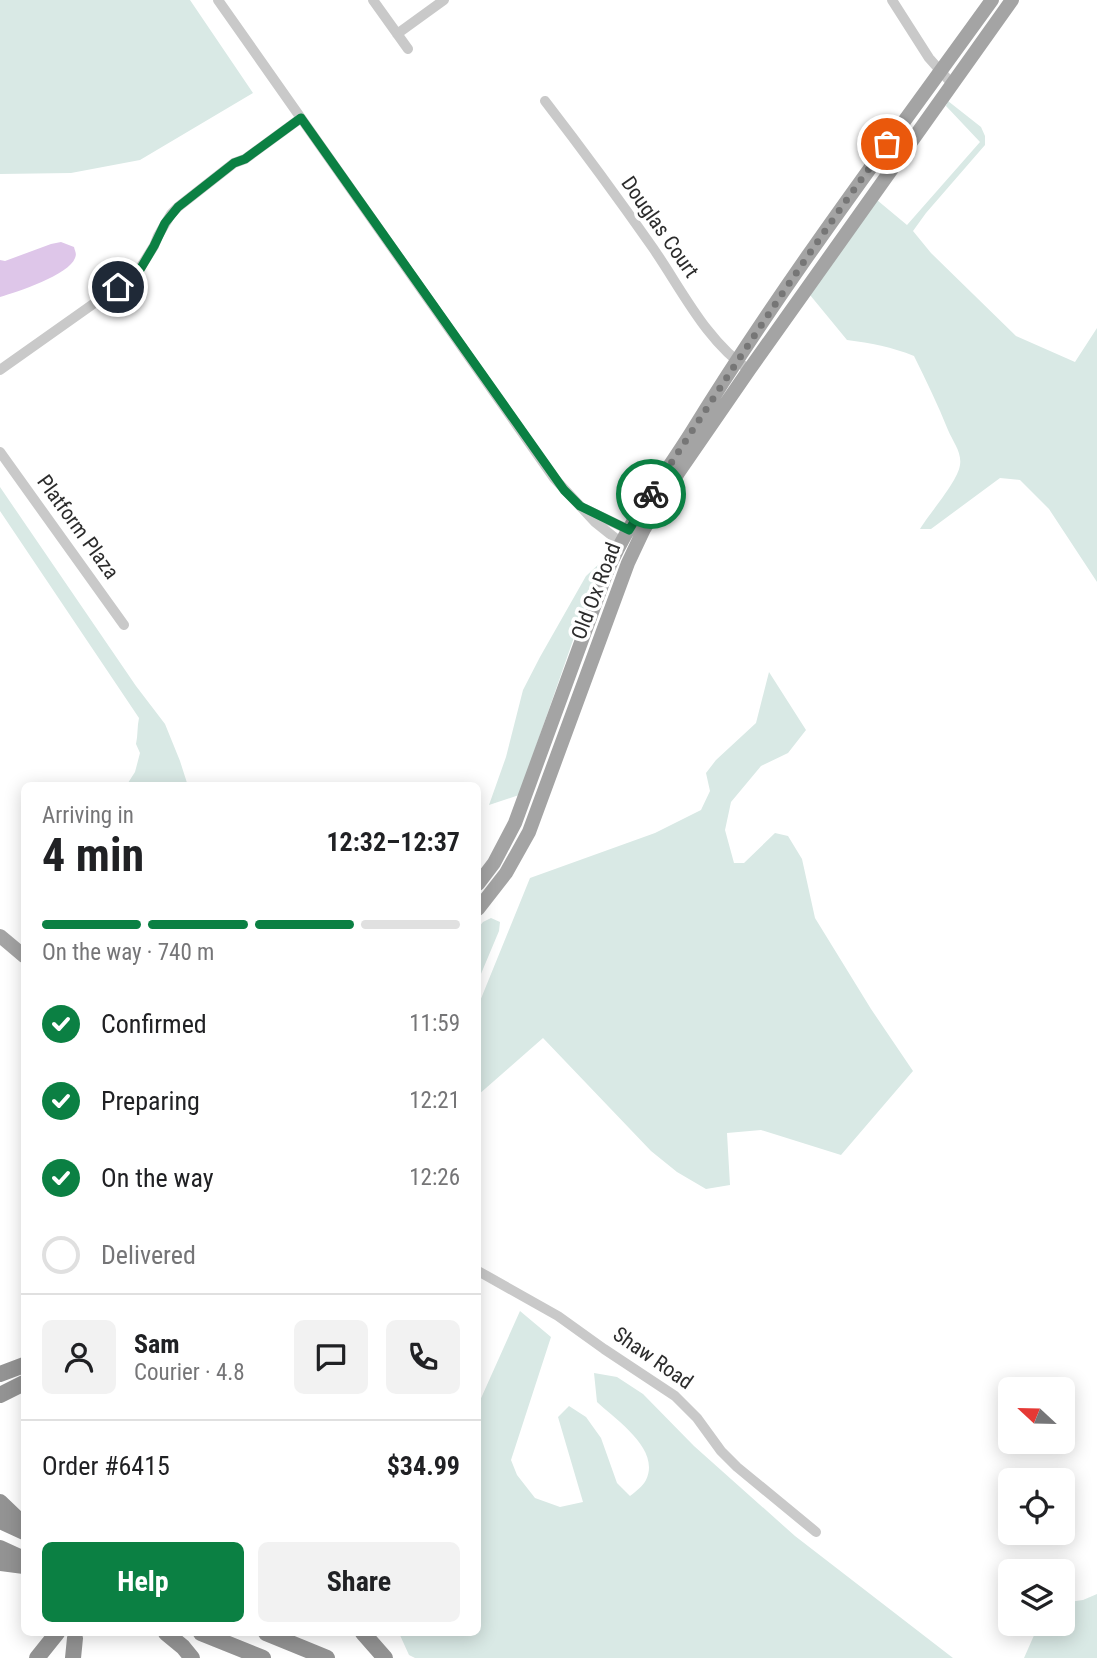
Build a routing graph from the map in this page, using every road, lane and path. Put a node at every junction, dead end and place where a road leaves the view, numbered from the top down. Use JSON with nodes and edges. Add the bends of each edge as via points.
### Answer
{"nodes":[{"id":1,"x":218,"y":0,"type":"edge"},
{"id":2,"x":373,"y":0,"type":"edge"},
{"id":3,"x":444,"y":0,"type":"edge"},
{"id":4,"x":892,"y":0,"type":"edge"},
{"id":5,"x":992,"y":0,"type":"edge"},
{"id":6,"x":1012,"y":0,"type":"edge"},
{"id":7,"x":397,"y":34,"type":"junction"},
{"id":8,"x":408,"y":49,"type":"dead end"},
{"id":9,"x":940,"y":72,"type":"junction"},
{"id":10,"x":953,"y":85,"type":"junction"},
{"id":11,"x":545,"y":101,"type":"dead end"},
{"id":12,"x":301,"y":118,"type":"junction"},
{"id":13,"x":736,"y":361,"type":"junction"},
{"id":14,"x":0,"y":370,"type":"edge"},
{"id":15,"x":749,"y":370,"type":"junction"},
{"id":16,"x":0,"y":452,"type":"edge"},
{"id":17,"x":580,"y":506,"type":"junction"},
{"id":18,"x":629,"y":530,"type":"junction"},
{"id":19,"x":615,"y":554,"type":"junction"},
{"id":20,"x":632,"y":555,"type":"junction"},
{"id":21,"x":124,"y":625,"type":"dead end"},
{"id":22,"x":481,"y":880,"type":"edge"},
{"id":23,"x":481,"y":905,"type":"edge"},
{"id":24,"x":0,"y":936,"type":"edge"},
{"id":25,"x":21,"y":954,"type":"edge"},
{"id":26,"x":481,"y":1273,"type":"edge"},
{"id":27,"x":21,"y":1366,"type":"edge"},
{"id":28,"x":0,"y":1374,"type":"edge"},
{"id":29,"x":21,"y":1384,"type":"edge"},
{"id":30,"x":0,"y":1395,"type":"edge"},
{"id":31,"x":0,"y":1502,"type":"edge"},
{"id":32,"x":0,"y":1521,"type":"edge"},
{"id":33,"x":21,"y":1522,"type":"edge"},
{"id":34,"x":21,"y":1531,"type":"edge"},
{"id":35,"x":816,"y":1532,"type":"dead end"},
{"id":36,"x":0,"y":1548,"type":"edge"},
{"id":37,"x":21,"y":1558,"type":"edge"},
{"id":38,"x":0,"y":1563,"type":"edge"},
{"id":39,"x":21,"y":1566,"type":"edge"},
{"id":40,"x":55,"y":1636,"type":"edge"},
{"id":41,"x":57,"y":1636,"type":"edge"},
{"id":42,"x":76,"y":1636,"type":"edge"},
{"id":43,"x":76,"y":1636,"type":"edge"},
{"id":44,"x":170,"y":1636,"type":"edge"},
{"id":45,"x":208,"y":1636,"type":"edge"},
{"id":46,"x":273,"y":1636,"type":"edge"},
{"id":47,"x":366,"y":1636,"type":"edge"},
{"id":48,"x":37,"y":1658,"type":"edge"},
{"id":49,"x":47,"y":1658,"type":"edge"},
{"id":50,"x":66,"y":1658,"type":"edge"},
{"id":51,"x":72,"y":1658,"type":"edge"},
{"id":52,"x":192,"y":1658,"type":"edge"},
{"id":53,"x":263,"y":1658,"type":"edge"},
{"id":54,"x":327,"y":1658,"type":"edge"},
{"id":55,"x":385,"y":1658,"type":"edge"}],
"edges":[{"from":1,"to":12,"type":"street"},
{"from":2,"to":7,"type":"street"},
{"from":3,"to":7,"type":"street"},
{"from":4,"to":9,"type":"street"},
{"from":5,"to":9,"type":"main road","name":"Old Ox Road"},
{"from":6,"to":10,"type":"main road","name":"Old Ox Road"},
{"from":7,"to":8,"type":"street"},
{"from":9,"to":10,"type":"street"},
{"from":9,"to":13,"type":"main road","name":"Old Ox Road"},
{"from":10,"to":15,"type":"main road","name":"Old Ox Road"},
{"from":11,"to":13,"type":"street","name":"Douglas Court","via":[[706,327]]},
{"from":12,"to":14,"type":"street","via":[[178,207],[138,273]]},
{"from":12,"to":17,"type":"street","via":[[554,478]]},
{"from":13,"to":15,"type":"street","name":"Douglas Court"},
{"from":13,"to":18,"type":"main road","name":"Old Ox Road"},
{"from":15,"to":20,"type":"main road","name":"Old Ox Road","via":[[665,493]]},
{"from":16,"to":21,"type":"street","name":"Platform Plaza"},
{"from":17,"to":18,"type":"street"},
{"from":17,"to":19,"type":"street","via":[[614,538]]},
{"from":18,"to":19,"type":"main road","name":"Old Ox Road"},
{"from":18,"to":20,"type":"main road"},
{"from":19,"to":22,"type":"main road","name":"Old Ox Road","via":[[515,823]]},
{"from":20,"to":23,"type":"main road","name":"Old Ox Road","via":[[528,832],[506,873]]},
{"from":24,"to":25,"type":"main road"},
{"from":26,"to":35,"type":"street","name":"Shaw Road","via":[[558,1316],[675,1396],[737,1467]]},
{"from":27,"to":28,"type":"highway"},
{"from":29,"to":30,"type":"highway"},
{"from":31,"to":33,"type":"highway"},
{"from":32,"to":34,"type":"highway"},
{"from":36,"to":37,"type":"highway"},
{"from":38,"to":39,"type":"highway"},
{"from":40,"to":48,"type":"highway"},
{"from":41,"to":49,"type":"main road"},
{"from":42,"to":50,"type":"main road"},
{"from":43,"to":51,"type":"highway"},
{"from":44,"to":52,"type":"highway"},
{"from":45,"to":53,"type":"highway"},
{"from":46,"to":54,"type":"highway"},
{"from":47,"to":55,"type":"highway"}]}
